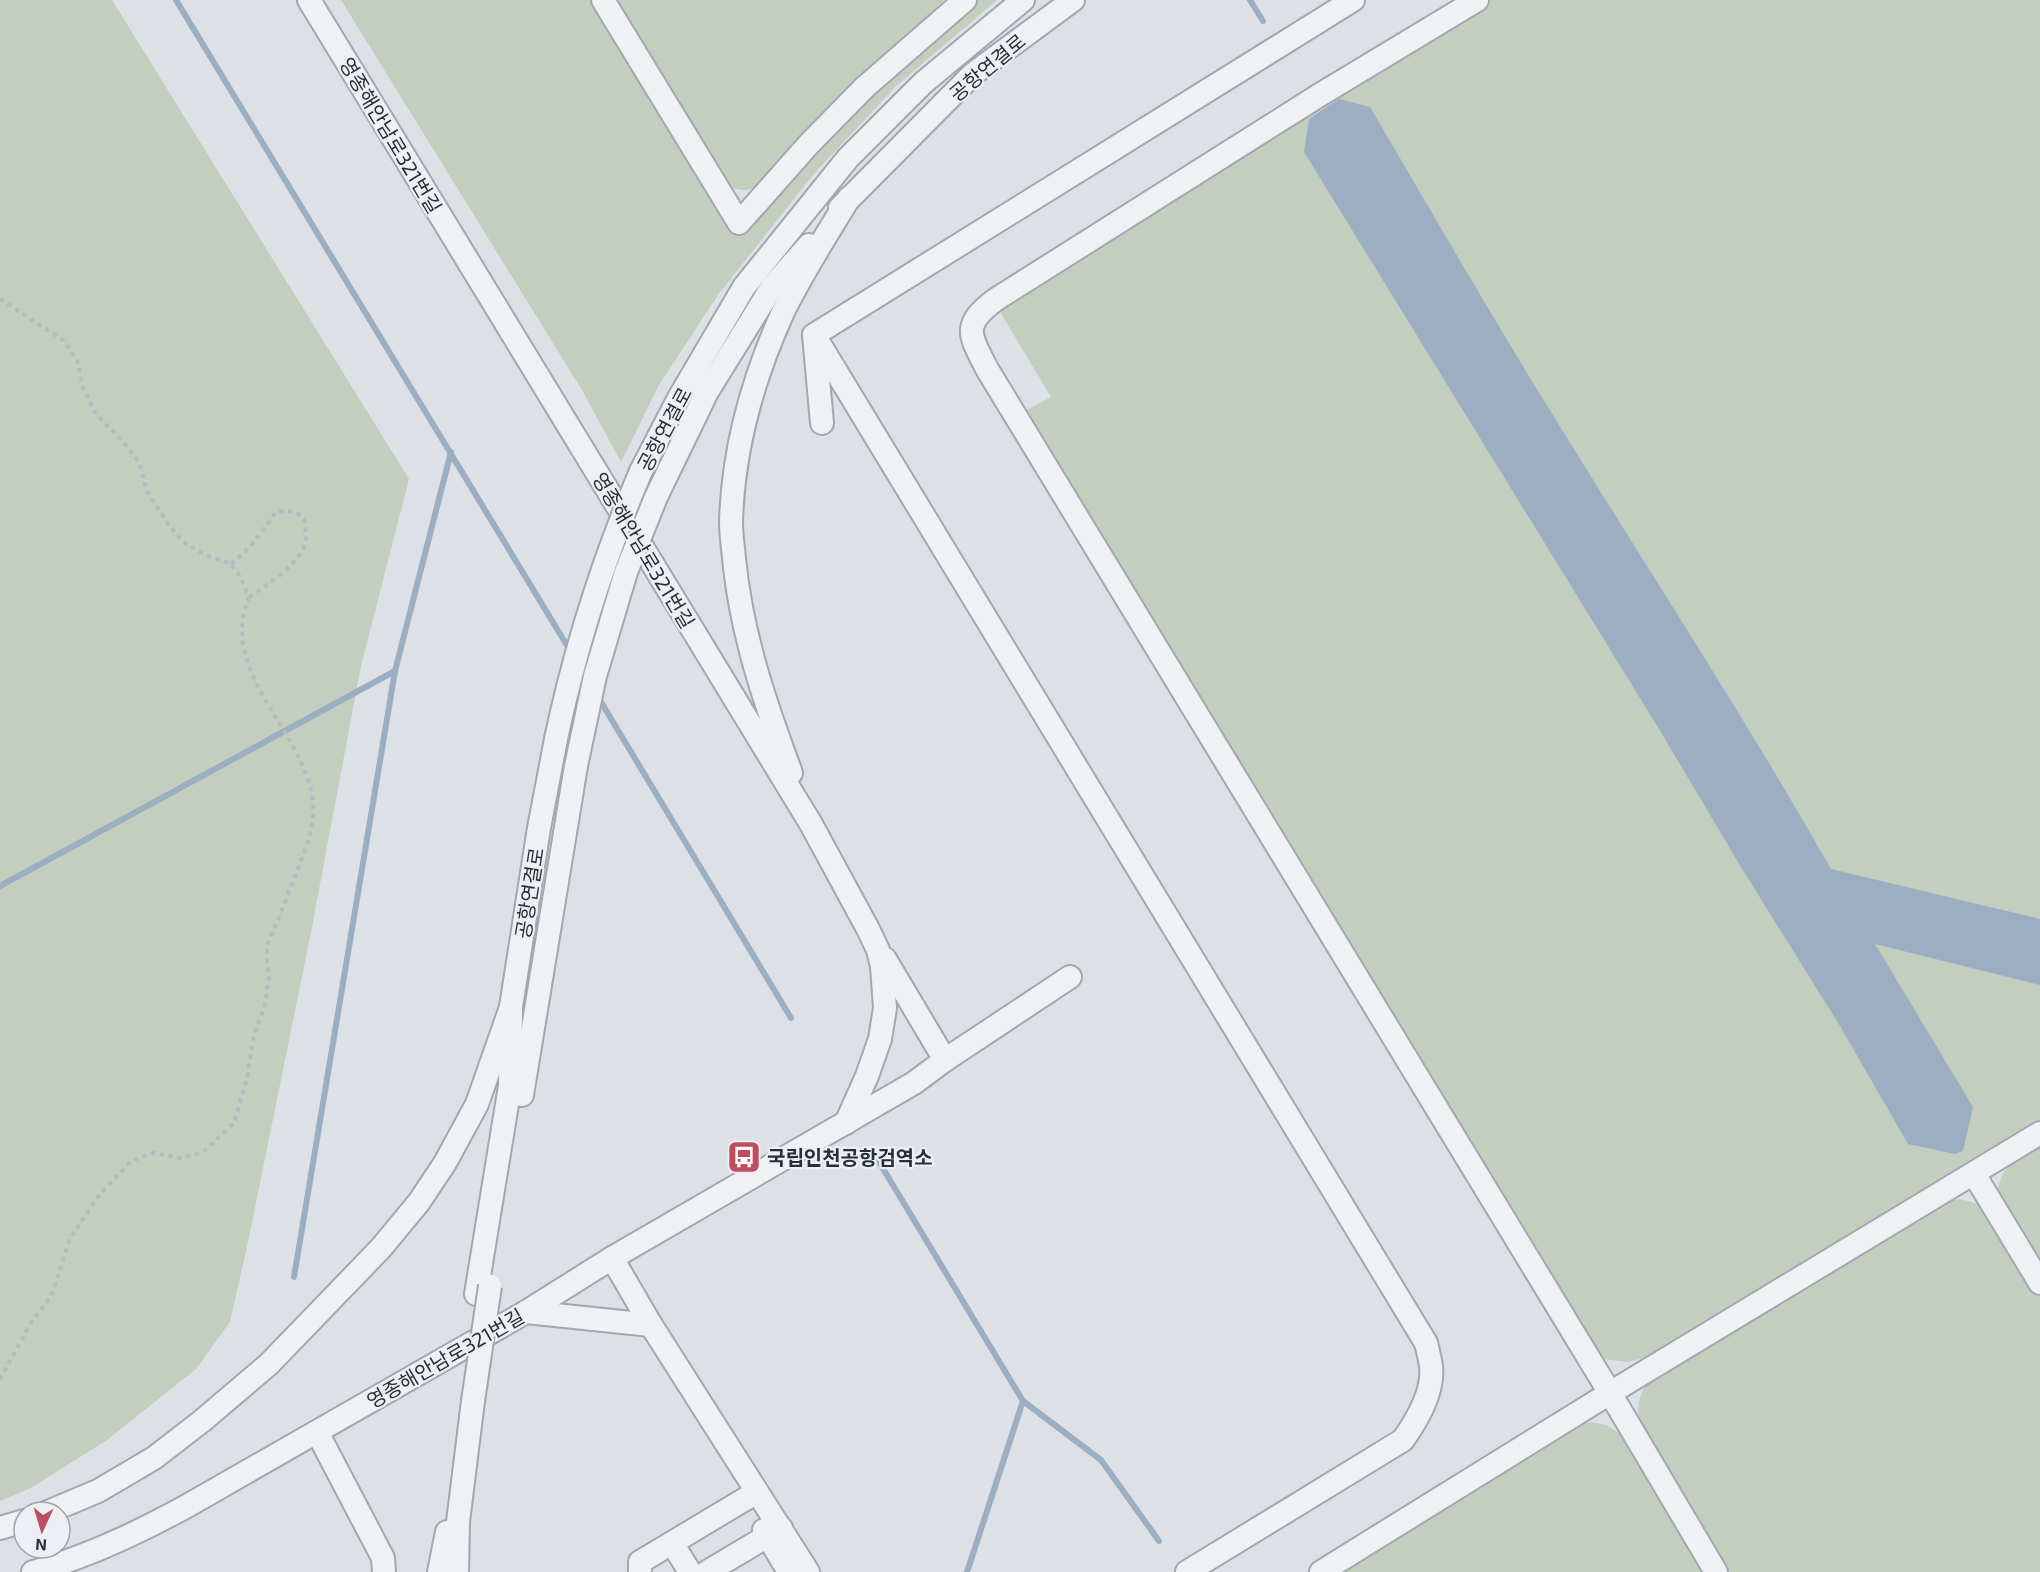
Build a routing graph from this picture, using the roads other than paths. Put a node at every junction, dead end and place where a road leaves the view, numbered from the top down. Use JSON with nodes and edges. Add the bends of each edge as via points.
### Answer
{"nodes":[{"id":1,"x":309,"y":0,"type":"edge"},
{"id":2,"x":603,"y":0,"type":"edge"},
{"id":3,"x":966,"y":0,"type":"edge"},
{"id":4,"x":1023,"y":0,"type":"edge"},
{"id":5,"x":1073,"y":0,"type":"edge"},
{"id":6,"x":1353,"y":0,"type":"edge"},
{"id":7,"x":1477,"y":0,"type":"edge"},
{"id":8,"x":849,"y":198,"type":"junction"},
{"id":9,"x":814,"y":335,"type":"junction"},
{"id":10,"x":822,"y":423,"type":"dead end"},
{"id":11,"x":811,"y":824,"type":"junction"},
{"id":12,"x":868,"y":929,"type":"junction"},
{"id":13,"x":1070,"y":977,"type":"dead end"},
{"id":14,"x":511,"y":1007,"type":"junction"},
{"id":15,"x":945,"y":1060,"type":"junction"},
{"id":16,"x":846,"y":1123,"type":"junction"},
{"id":17,"x":2040,"y":1133,"type":"edge"},
{"id":18,"x":1974,"y":1174,"type":"junction"},
{"id":19,"x":612,"y":1258,"type":"junction"},
{"id":20,"x":2040,"y":1283,"type":"edge"},
{"id":21,"x":483,"y":1290,"type":"junction"},
{"id":22,"x":526,"y":1312,"type":"junction"},
{"id":23,"x":651,"y":1324,"type":"junction"},
{"id":24,"x":1610,"y":1393,"type":"junction"},
{"id":25,"x":466,"y":1403,"type":"junction"},
{"id":26,"x":317,"y":1432,"type":"junction"},
{"id":27,"x":751,"y":1495,"type":"junction"},
{"id":28,"x":72,"y":1502,"type":"edge"},
{"id":29,"x":774,"y":1532,"type":"junction"},
{"id":30,"x":672,"y":1543,"type":"junction"},
{"id":31,"x":33,"y":1572,"type":"edge"},
{"id":32,"x":384,"y":1572,"type":"edge"},
{"id":33,"x":439,"y":1572,"type":"edge"},
{"id":34,"x":457,"y":1572,"type":"edge"},
{"id":35,"x":640,"y":1572,"type":"edge"},
{"id":36,"x":690,"y":1572,"type":"edge"},
{"id":37,"x":706,"y":1572,"type":"edge"},
{"id":38,"x":789,"y":1572,"type":"edge"},
{"id":39,"x":808,"y":1572,"type":"edge"},
{"id":40,"x":1187,"y":1572,"type":"edge"},
{"id":41,"x":1321,"y":1572,"type":"edge"},
{"id":42,"x":1716,"y":1572,"type":"edge"}],
"edges":[{"from":1,"to":11,"type":"street","name":"영종해안남로321번길"},
{"from":2,"to":3,"type":"street","via":[[739,223],[865,87]]},
{"from":4,"to":14,"type":"street","name":"공항연결로","bridge":true,"via":[[923,83],[848,158],[744,287],[641,471],[587,613],[566,689],[538,828]]},
{"from":5,"to":8,"type":"street","name":"공항연결로","via":[[973,74]]},
{"from":6,"to":9,"type":"street"},
{"from":7,"to":24,"type":"street","via":[[995,300],[972,322],[972,339]]},
{"from":8,"to":11,"type":"street","via":[[804,272],[763,363],[748,406],[737,460],[731,524],[736,580],[749,645],[768,711]]},
{"from":8,"to":21,"type":"street","name":"공항연결로","bridge":true,"via":[[772,287],[707,392],[656,497],[623,582],[595,676],[576,766]]},
{"from":9,"to":10,"type":"street"},
{"from":9,"to":40,"type":"street","via":[[1426,1343],[1431,1369],[1427,1393],[1417,1420],[1403,1440]]},
{"from":11,"to":12,"type":"street","name":"영종해안남로321번길"},
{"from":12,"to":15,"type":"street"},
{"from":12,"to":16,"type":"street","name":"영종해안남로321번길","via":[[882,966],[885,1008],[877,1048]]},
{"from":13,"to":15,"type":"street","name":"영종해안남로321번길"},
{"from":14,"to":21,"type":"street","via":[[510,1086]]},
{"from":14,"to":28,"type":"street","via":[[477,1104],[445,1163],[381,1248],[269,1365],[202,1421],[145,1463]]},
{"from":15,"to":16,"type":"street","name":"영종해안남로321번길"},
{"from":16,"to":19,"type":"street","name":"영종해안남로321번길"},
{"from":17,"to":18,"type":"street"},
{"from":18,"to":20,"type":"street"},
{"from":18,"to":24,"type":"street"},
{"from":19,"to":22,"type":"street","name":"영종해안남로321번길"},
{"from":19,"to":23,"type":"street"},
{"from":21,"to":25,"type":"street"},
{"from":22,"to":23,"type":"street"},
{"from":22,"to":26,"type":"street","name":"영종해안남로321번길"},
{"from":23,"to":27,"type":"street"},
{"from":24,"to":41,"type":"street"},
{"from":24,"to":42,"type":"street"},
{"from":25,"to":33,"type":"street"},
{"from":25,"to":34,"type":"street"},
{"from":26,"to":31,"type":"street","name":"영종해안남로321번길","via":[[141,1531]]},
{"from":26,"to":32,"type":"street","via":[[383,1558]]},
{"from":27,"to":29,"type":"street"},
{"from":27,"to":30,"type":"street"},
{"from":29,"to":37,"type":"street"},
{"from":29,"to":38,"type":"street"},
{"from":29,"to":39,"type":"street"},
{"from":30,"to":35,"type":"street","via":[[640,1562]]},
{"from":30,"to":36,"type":"street"}]}
